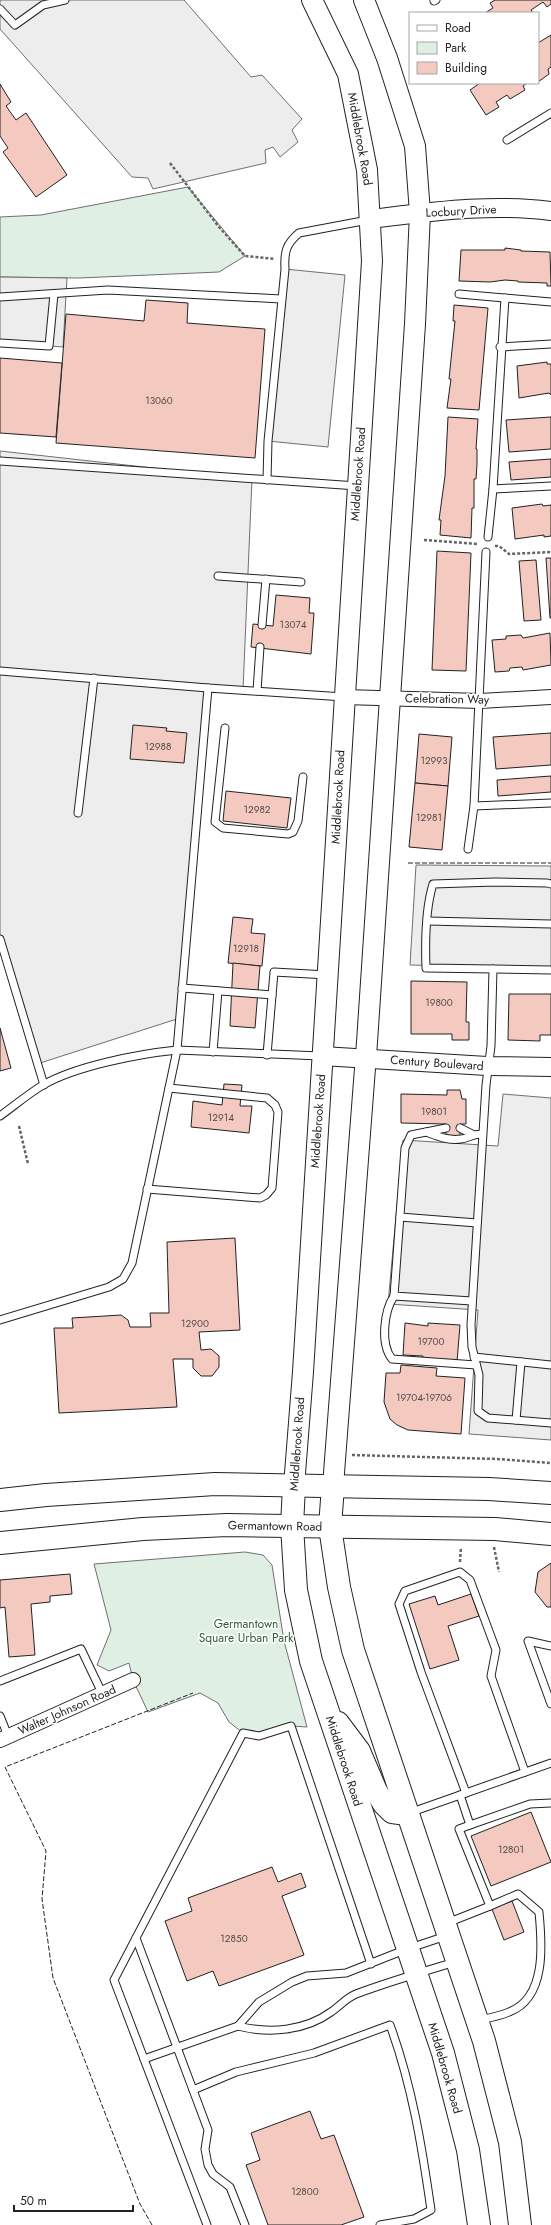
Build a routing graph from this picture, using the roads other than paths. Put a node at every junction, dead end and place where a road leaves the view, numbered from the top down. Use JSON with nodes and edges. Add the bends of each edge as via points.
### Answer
{"nodes":[{"id":1,"x":65,"y":0,"type":"edge"},
{"id":2,"x":312,"y":0,"type":"edge"},
{"id":3,"x":364,"y":0,"type":"edge"},
{"id":4,"x":0,"y":9,"type":"edge"},
{"id":5,"x":551,"y":113,"type":"edge"},
{"id":6,"x":507,"y":140,"type":"dead end"},
{"id":7,"x":551,"y":211,"type":"edge"},
{"id":8,"x":420,"y":213,"type":"junction"},
{"id":9,"x":370,"y":219,"type":"junction"},
{"id":10,"x":54,"y":294,"type":"junction"},
{"id":11,"x":459,"y":294,"type":"dead end"},
{"id":12,"x":0,"y":297,"type":"edge"},
{"id":13,"x":505,"y":298,"type":"junction"},
{"id":14,"x":281,"y":299,"type":"junction"},
{"id":15,"x":551,"y":302,"type":"edge"},
{"id":16,"x":0,"y":343,"type":"edge"},
{"id":17,"x":551,"y":344,"type":"edge"},
{"id":18,"x":500,"y":347,"type":"junction"},
{"id":19,"x":0,"y":460,"type":"edge"},
{"id":20,"x":267,"y":480,"type":"junction"},
{"id":21,"x":357,"y":486,"type":"junction"},
{"id":22,"x":551,"y":486,"type":"edge"},
{"id":23,"x":493,"y":489,"type":"junction"},
{"id":24,"x":488,"y":537,"type":"dead end"},
{"id":25,"x":486,"y":552,"type":"dead end"},
{"id":26,"x":218,"y":576,"type":"dead end"},
{"id":27,"x":266,"y":579,"type":"junction"},
{"id":28,"x":301,"y":582,"type":"dead end"},
{"id":29,"x":262,"y":625,"type":"dead end"},
{"id":30,"x":260,"y":647,"type":"dead end"},
{"id":31,"x":0,"y":671,"type":"edge"},
{"id":32,"x":94,"y":678,"type":"junction"},
{"id":33,"x":208,"y":688,"type":"junction"},
{"id":34,"x":257,"y":691,"type":"junction"},
{"id":35,"x":344,"y":697,"type":"junction"},
{"id":36,"x":390,"y":698,"type":"junction"},
{"id":37,"x":551,"y":698,"type":"edge"},
{"id":38,"x":480,"y":701,"type":"junction"},
{"id":39,"x":225,"y":728,"type":"dead end"},
{"id":40,"x":303,"y":777,"type":"dead end"},
{"id":41,"x":551,"y":803,"type":"edge"},
{"id":42,"x":474,"y":806,"type":"junction"},
{"id":43,"x":78,"y":813,"type":"dead end"},
{"id":44,"x":468,"y":849,"type":"dead end"},
{"id":45,"x":551,"y":884,"type":"edge"},
{"id":46,"x":428,"y":921,"type":"junction"},
{"id":47,"x":551,"y":924,"type":"edge"},
{"id":48,"x":0,"y":939,"type":"edge"},
{"id":49,"x":493,"y":969,"type":"junction"},
{"id":50,"x":551,"y":970,"type":"edge"},
{"id":51,"x":328,"y":975,"type":"junction"},
{"id":52,"x":182,"y":988,"type":"junction"},
{"id":53,"x":218,"y":990,"type":"junction"},
{"id":54,"x":272,"y":994,"type":"junction"},
{"id":55,"x":177,"y":1050,"type":"junction"},
{"id":56,"x":212,"y":1052,"type":"junction"},
{"id":57,"x":267,"y":1055,"type":"junction"},
{"id":58,"x":322,"y":1056,"type":"junction"},
{"id":59,"x":365,"y":1059,"type":"junction"},
{"id":60,"x":487,"y":1066,"type":"junction"},
{"id":61,"x":551,"y":1067,"type":"edge"},
{"id":62,"x":44,"y":1085,"type":"junction"},
{"id":63,"x":169,"y":1088,"type":"junction"},
{"id":64,"x":0,"y":1116,"type":"edge"},
{"id":65,"x":446,"y":1128,"type":"dead end"},
{"id":66,"x":460,"y":1128,"type":"dead end"},
{"id":67,"x":426,"y":1132,"type":"junction"},
{"id":68,"x":472,"y":1134,"type":"junction"},
{"id":69,"x":482,"y":1134,"type":"junction"},
{"id":70,"x":147,"y":1189,"type":"junction"},
{"id":71,"x":400,"y":1217,"type":"junction"},
{"id":72,"x":477,"y":1223,"type":"junction"},
{"id":73,"x":394,"y":1296,"type":"junction"},
{"id":74,"x":472,"y":1301,"type":"junction"},
{"id":75,"x":0,"y":1320,"type":"edge"},
{"id":76,"x":474,"y":1357,"type":"junction"},
{"id":77,"x":521,"y":1362,"type":"junction"},
{"id":78,"x":476,"y":1365,"type":"junction"},
{"id":79,"x":551,"y":1365,"type":"edge"},
{"id":80,"x":516,"y":1420,"type":"junction"},
{"id":81,"x":551,"y":1423,"type":"edge"},
{"id":82,"x":294,"y":1486,"type":"junction"},
{"id":83,"x":333,"y":1486,"type":"junction"},
{"id":84,"x":551,"y":1493,"type":"edge"},
{"id":85,"x":0,"y":1500,"type":"edge"},
{"id":86,"x":292,"y":1526,"type":"junction"},
{"id":87,"x":330,"y":1527,"type":"junction"},
{"id":88,"x":551,"y":1534,"type":"edge"},
{"id":89,"x":0,"y":1543,"type":"edge"},
{"id":90,"x":551,"y":1646,"type":"edge"},
{"id":91,"x":134,"y":1680,"type":"dead end"},
{"id":92,"x":0,"y":1682,"type":"edge"},
{"id":93,"x":102,"y":1693,"type":"junction"},
{"id":94,"x":551,"y":1704,"type":"edge"},
{"id":95,"x":327,"y":1710,"type":"junction"},
{"id":96,"x":0,"y":1716,"type":"edge"},
{"id":97,"x":4,"y":1738,"type":"edge"},
{"id":98,"x":551,"y":1763,"type":"edge"},
{"id":99,"x":525,"y":1772,"type":"junction"},
{"id":100,"x":463,"y":1794,"type":"junction"},
{"id":101,"x":551,"y":1803,"type":"edge"},
{"id":102,"x":407,"y":1814,"type":"junction"},
{"id":103,"x":470,"y":1825,"type":"junction"},
{"id":104,"x":490,"y":1906,"type":"junction"},
{"id":105,"x":446,"y":1930,"type":"junction"},
{"id":106,"x":136,"y":1938,"type":"junction"},
{"id":107,"x":407,"y":1949,"type":"junction"},
{"id":108,"x":457,"y":1962,"type":"junction"},
{"id":109,"x":370,"y":1964,"type":"junction"},
{"id":110,"x":416,"y":1974,"type":"junction"},
{"id":111,"x":477,"y":2021,"type":"junction"},
{"id":112,"x":238,"y":2026,"type":"junction"},
{"id":113,"x":176,"y":2047,"type":"junction"},
{"id":114,"x":144,"y":2059,"type":"junction"},
{"id":115,"x":192,"y":2090,"type":"junction"},
{"id":116,"x":207,"y":2225,"type":"edge"},
{"id":117,"x":245,"y":2225,"type":"edge"},
{"id":118,"x":380,"y":2225,"type":"edge"},
{"id":119,"x":478,"y":2225,"type":"edge"},
{"id":120,"x":520,"y":2225,"type":"edge"}],
"edges":[{"from":1,"to":4,"type":"lane","via":[[43,5],[15,24]]},
{"from":2,"to":9,"type":"main road","name":"Middlebrook Road","via":[[348,74],[367,170]]},
{"from":3,"to":8,"type":"main road","via":[[387,58],[415,146]]},
{"from":5,"to":6,"type":"lane"},
{"from":7,"to":8,"type":"street","name":"Locbury Drive","via":[[489,208]]},
{"from":8,"to":9,"type":"street","name":"Locbury Drive"},
{"from":8,"to":36,"type":"main road"},
{"from":9,"to":14,"type":"lane","via":[[299,233],[290,240],[284,252]]},
{"from":9,"to":21,"type":"main road","name":"Middlebrook Road","via":[[372,261]]},
{"from":10,"to":12,"type":"lane"},
{"from":10,"to":14,"type":"lane","via":[[108,290]]},
{"from":10,"to":16,"type":"lane","via":[[50,346]]},
{"from":11,"to":13,"type":"lane"},
{"from":13,"to":15,"type":"lane"},
{"from":13,"to":18,"type":"lane"},
{"from":14,"to":20,"type":"lane","via":[[268,441]]},
{"from":17,"to":18,"type":"lane"},
{"from":18,"to":23,"type":"lane"},
{"from":19,"to":20,"type":"lane"},
{"from":20,"to":21,"type":"lane"},
{"from":21,"to":35,"type":"main road","name":"Middlebrook Road"},
{"from":22,"to":23,"type":"lane"},
{"from":23,"to":24,"type":"lane"},
{"from":25,"to":38,"type":"lane"},
{"from":26,"to":27,"type":"lane"},
{"from":27,"to":28,"type":"lane"},
{"from":27,"to":29,"type":"lane"},
{"from":30,"to":34,"type":"lane"},
{"from":31,"to":32,"type":"lane"},
{"from":32,"to":33,"type":"lane"},
{"from":32,"to":43,"type":"lane"},
{"from":33,"to":34,"type":"lane"},
{"from":33,"to":52,"type":"lane"},
{"from":34,"to":35,"type":"lane"},
{"from":35,"to":36,"type":"street","name":"Celebration Way"},
{"from":35,"to":51,"type":"main road","name":"Middlebrook Road"},
{"from":36,"to":38,"type":"street","name":"Celebration Way"},
{"from":36,"to":59,"type":"main road"},
{"from":37,"to":38,"type":"street","name":"Celebration Way"},
{"from":38,"to":42,"type":"lane"},
{"from":39,"to":40,"type":"lane","via":[[215,822],[223,828],[288,834],[293,832],[298,821]]},
{"from":41,"to":42,"type":"lane"},
{"from":42,"to":44,"type":"lane"},
{"from":45,"to":46,"type":"lane","via":[[434,884],[430,895]]},
{"from":46,"to":47,"type":"lane"},
{"from":46,"to":49,"type":"lane","via":[[426,968]]},
{"from":48,"to":62,"type":"lane"},
{"from":49,"to":50,"type":"lane"},
{"from":49,"to":60,"type":"lane","via":[[491,1046]]},
{"from":51,"to":54,"type":"lane","via":[[274,972]]},
{"from":51,"to":58,"type":"main road","name":"Middlebrook Road"},
{"from":52,"to":53,"type":"lane"},
{"from":52,"to":55,"type":"lane"},
{"from":53,"to":54,"type":"lane"},
{"from":53,"to":56,"type":"lane"},
{"from":54,"to":57,"type":"lane"},
{"from":55,"to":56,"type":"lane"},
{"from":55,"to":62,"type":"lane","via":[[108,1063],[74,1072]]},
{"from":55,"to":63,"type":"lane"},
{"from":56,"to":57,"type":"lane"},
{"from":57,"to":58,"type":"lane"},
{"from":58,"to":59,"type":"street","name":"Century Boulevard"},
{"from":58,"to":82,"type":"main road","name":"Middlebrook Road"},
{"from":59,"to":60,"type":"street","name":"Century Boulevard"},
{"from":59,"to":83,"type":"main road"},
{"from":60,"to":61,"type":"street","name":"Century Boulevard"},
{"from":60,"to":69,"type":"lane"},
{"from":62,"to":64,"type":"lane"},
{"from":63,"to":70,"type":"lane"},
{"from":63,"to":70,"type":"lane","via":[[267,1098],[275,1105],[278,1112],[272,1188],[260,1198]]},
{"from":65,"to":67,"type":"lane"},
{"from":66,"to":68,"type":"lane"},
{"from":67,"to":68,"type":"lane","via":[[442,1138],[461,1139]]},
{"from":67,"to":71,"type":"lane","via":[[416,1133],[408,1140],[405,1148]]},
{"from":68,"to":69,"type":"lane"},
{"from":69,"to":72,"type":"lane"},
{"from":70,"to":75,"type":"lane","via":[[132,1263],[123,1279],[109,1287]]},
{"from":71,"to":72,"type":"lane"},
{"from":71,"to":73,"type":"lane"},
{"from":72,"to":74,"type":"lane"},
{"from":73,"to":74,"type":"lane"},
{"from":73,"to":78,"type":"lane","via":[[387,1311],[386,1338],[387,1353],[392,1359]]},
{"from":74,"to":76,"type":"lane"},
{"from":76,"to":77,"type":"lane"},
{"from":76,"to":78,"type":"lane"},
{"from":77,"to":79,"type":"lane"},
{"from":77,"to":80,"type":"lane"},
{"from":78,"to":80,"type":"lane","via":[[479,1375],[478,1411],[488,1418]]},
{"from":80,"to":81,"type":"lane"},
{"from":82,"to":83,"type":"main road"},
{"from":82,"to":85,"type":"main road","via":[[215,1484]]},
{"from":82,"to":86,"type":"main road","name":"Middlebrook Road"},
{"from":83,"to":84,"type":"main road","via":[[489,1489]]},
{"from":83,"to":87,"type":"main road"},
{"from":86,"to":87,"type":"main road","name":"Germantown Road"},
{"from":86,"to":89,"type":"main road","name":"Germantown Road","via":[[158,1528]]},
{"from":86,"to":95,"type":"main road","name":"Middlebrook Road","via":[[296,1590],[311,1661]]},
{"from":87,"to":88,"type":"main road","name":"Germantown Road","via":[[495,1529]]},
{"from":87,"to":102,"type":"main road","via":[[353,1650]]},
{"from":90,"to":94,"type":"lane","via":[[528,1641]]},
{"from":91,"to":93,"type":"street","name":"Walter Johnson Road"},
{"from":92,"to":93,"type":"lane","via":[[81,1649]]},
{"from":93,"to":97,"type":"street","name":"Walter Johnson Road"},
{"from":95,"to":102,"type":"main road","via":[[359,1751],[384,1804],[392,1812]]},
{"from":95,"to":107,"type":"main road","name":"Middlebrook Road"},
{"from":96,"to":97,"type":"lane"},
{"from":98,"to":99,"type":"lane"},
{"from":99,"to":100,"type":"lane"},
{"from":99,"to":100,"type":"lane","via":[[490,1676],[496,1650],[470,1580],[460,1572],[405,1591],[399,1604]]},
{"from":100,"to":102,"type":"lane"},
{"from":100,"to":103,"type":"lane"},
{"from":101,"to":103,"type":"lane","via":[[530,1804]]},
{"from":102,"to":105,"type":"main road"},
{"from":103,"to":104,"type":"lane","via":[[459,1829]]},
{"from":104,"to":105,"type":"lane"},
{"from":104,"to":111,"type":"lane","via":[[518,1894],[539,1912],[542,1948],[540,1972],[528,1998],[511,2012]]},
{"from":105,"to":107,"type":"lane"},
{"from":105,"to":108,"type":"main road"},
{"from":106,"to":109,"type":"lane","via":[[243,1733],[259,1736],[291,1726]]},
{"from":106,"to":113,"type":"lane"},
{"from":106,"to":114,"type":"lane","via":[[114,1980]]},
{"from":107,"to":109,"type":"lane"},
{"from":107,"to":110,"type":"main road","name":"Middlebrook Road"},
{"from":108,"to":110,"type":"lane"},
{"from":108,"to":111,"type":"main road"},
{"from":109,"to":112,"type":"lane","via":[[346,1973],[307,1976],[292,1982],[259,2002]]},
{"from":110,"to":112,"type":"lane","via":[[354,1995],[315,2021],[296,2027],[272,2031]]},
{"from":110,"to":119,"type":"main road","name":"Middlebrook Road","via":[[443,2053],[468,2150]]},
{"from":111,"to":120,"type":"main road","via":[[510,2142]]},
{"from":112,"to":113,"type":"lane"},
{"from":113,"to":114,"type":"lane"},
{"from":113,"to":115,"type":"lane"},
{"from":114,"to":116,"type":"lane"},
{"from":115,"to":117,"type":"lane","via":[[208,2130],[205,2149],[208,2165],[213,2174],[230,2187]]},
{"from":115,"to":118,"type":"lane","via":[[236,2072],[314,2053],[390,2025],[402,2058],[420,2131],[431,2210],[414,2219]]}]}
